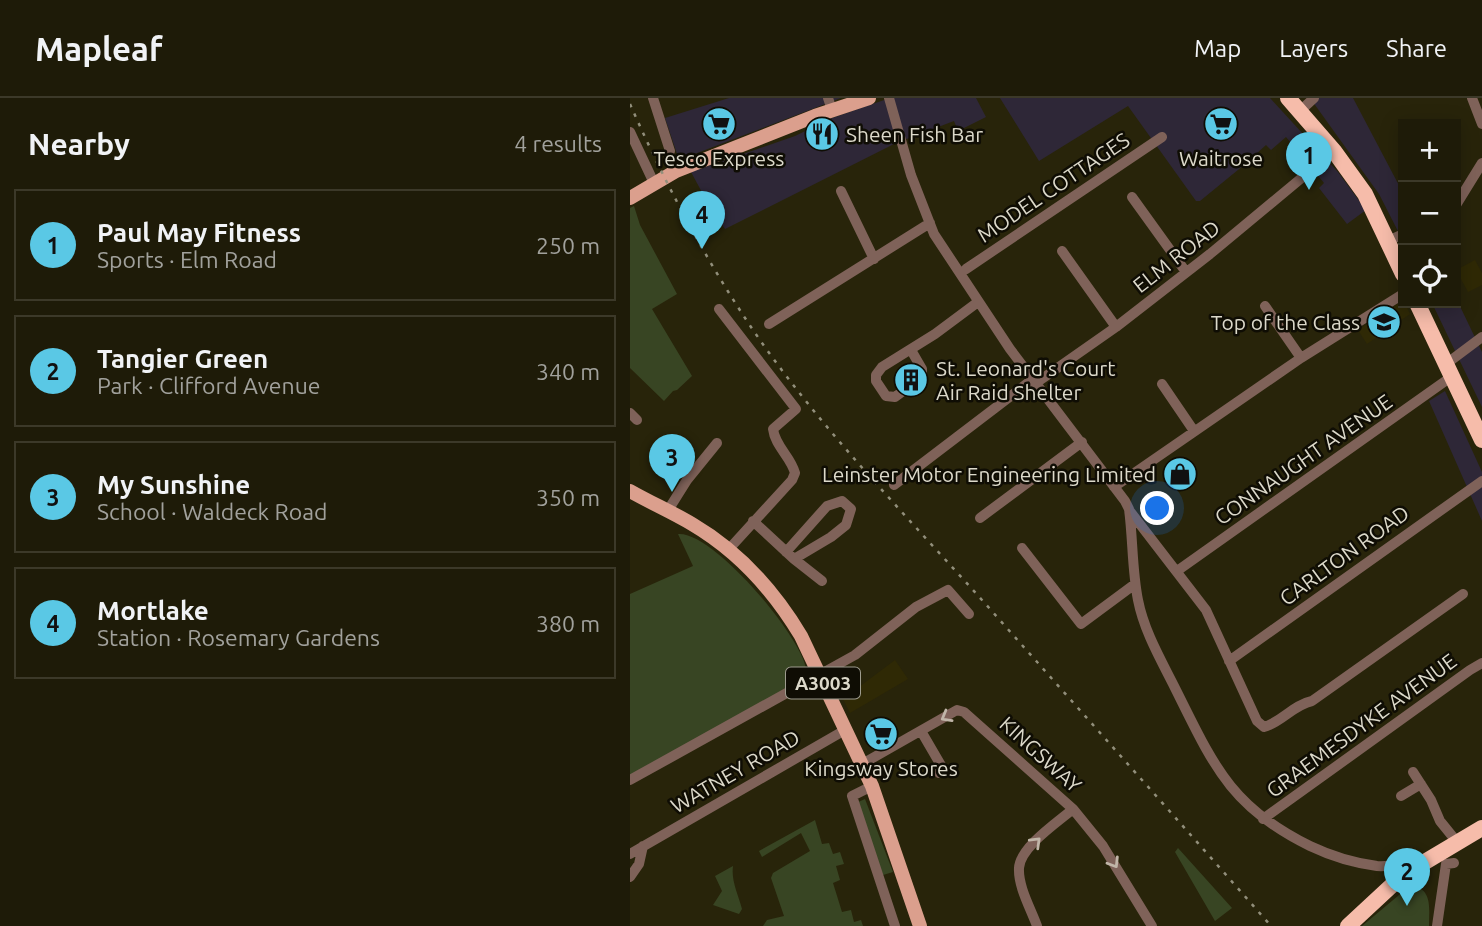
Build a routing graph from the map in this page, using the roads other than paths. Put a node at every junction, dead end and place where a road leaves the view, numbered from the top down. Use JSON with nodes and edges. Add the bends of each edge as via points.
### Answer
{"nodes":[{"id":1,"x":653,"y":98,"type":"edge"},
{"id":2,"x":869,"y":98,"type":"edge"},
{"id":3,"x":889,"y":98,"type":"edge"},
{"id":4,"x":1288,"y":98,"type":"edge"},
{"id":5,"x":1314,"y":98,"type":"edge"},
{"id":6,"x":1472,"y":98,"type":"edge"},
{"id":7,"x":830,"y":104,"type":"edge"},
{"id":8,"x":1301,"y":110,"type":"junction"},
{"id":9,"x":1482,"y":124,"type":"edge"},
{"id":10,"x":630,"y":132,"type":"edge"},
{"id":11,"x":1162,"y":137,"type":"dead end"},
{"id":12,"x":670,"y":151,"type":"dead end"},
{"id":13,"x":1334,"y":151,"type":"junction"},
{"id":14,"x":1482,"y":163,"type":"edge"},
{"id":15,"x":654,"y":184,"type":"junction"},
{"id":16,"x":841,"y":191,"type":"dead end"},
{"id":17,"x":1132,"y":197,"type":"dead end"},
{"id":18,"x":1461,"y":197,"type":"edge"},
{"id":19,"x":630,"y":198,"type":"edge"},
{"id":20,"x":930,"y":223,"type":"junction"},
{"id":21,"x":1396,"y":238,"type":"edge"},
{"id":22,"x":1062,"y":251,"type":"dead end"},
{"id":23,"x":874,"y":259,"type":"junction"},
{"id":24,"x":965,"y":270,"type":"dead end"},
{"id":25,"x":1186,"y":272,"type":"junction"},
{"id":26,"x":1398,"y":297,"type":"edge"},
{"id":27,"x":978,"y":302,"type":"junction"},
{"id":28,"x":1265,"y":306,"type":"dead end"},
{"id":29,"x":1419,"y":308,"type":"edge"},
{"id":30,"x":719,"y":309,"type":"dead end"},
{"id":31,"x":769,"y":324,"type":"dead end"},
{"id":32,"x":1116,"y":327,"type":"junction"},
{"id":33,"x":1482,"y":337,"type":"edge"},
{"id":34,"x":911,"y":350,"type":"junction"},
{"id":35,"x":1301,"y":358,"type":"junction"},
{"id":36,"x":1448,"y":371,"type":"junction"},
{"id":37,"x":1034,"y":381,"type":"junction"},
{"id":38,"x":1162,"y":384,"type":"dead end"},
{"id":39,"x":1194,"y":431,"type":"junction"},
{"id":40,"x":1482,"y":440,"type":"edge"},
{"id":41,"x":1082,"y":442,"type":"junction"},
{"id":42,"x":717,"y":443,"type":"dead end"},
{"id":43,"x":1482,"y":481,"type":"edge"},
{"id":44,"x":894,"y":485,"type":"dead end"},
{"id":45,"x":1114,"y":487,"type":"junction"},
{"id":46,"x":630,"y":491,"type":"edge"},
{"id":47,"x":1129,"y":509,"type":"junction"},
{"id":48,"x":667,"y":512,"type":"junction"},
{"id":49,"x":980,"y":518,"type":"dead end"},
{"id":50,"x":753,"y":521,"type":"junction"},
{"id":51,"x":1022,"y":548,"type":"dead end"},
{"id":52,"x":729,"y":549,"type":"junction"},
{"id":53,"x":790,"y":556,"type":"junction"},
{"id":54,"x":1177,"y":572,"type":"junction"},
{"id":55,"x":822,"y":581,"type":"dead end"},
{"id":56,"x":1135,"y":584,"type":"junction"},
{"id":57,"x":1463,"y":594,"type":"dead end"},
{"id":58,"x":969,"y":614,"type":"dead end"},
{"id":59,"x":1229,"y":661,"type":"junction"},
{"id":60,"x":1482,"y":663,"type":"edge"},
{"id":61,"x":819,"y":673,"type":"junction"},
{"id":62,"x":845,"y":730,"type":"junction"},
{"id":63,"x":921,"y":731,"type":"junction"},
{"id":64,"x":862,"y":764,"type":"junction"},
{"id":65,"x":1413,"y":772,"type":"dead end"},
{"id":66,"x":939,"y":773,"type":"dead end"},
{"id":67,"x":630,"y":780,"type":"edge"},
{"id":68,"x":1421,"y":784,"type":"junction"},
{"id":69,"x":872,"y":786,"type":"junction"},
{"id":70,"x":1401,"y":796,"type":"dead end"},
{"id":71,"x":1073,"y":809,"type":"junction"},
{"id":72,"x":1263,"y":819,"type":"junction"},
{"id":73,"x":1482,"y":828,"type":"edge"},
{"id":74,"x":1457,"y":842,"type":"junction"},
{"id":75,"x":643,"y":846,"type":"junction"},
{"id":76,"x":630,"y":854,"type":"edge"},
{"id":77,"x":1430,"y":860,"type":"junction"},
{"id":78,"x":1454,"y":863,"type":"dead end"},
{"id":79,"x":1413,"y":868,"type":"junction"},
{"id":80,"x":903,"y":874,"type":"junction"},
{"id":81,"x":630,"y":877,"type":"edge"},
{"id":82,"x":880,"y":881,"type":"junction"},
{"id":83,"x":1388,"y":891,"type":"junction"},
{"id":84,"x":895,"y":926,"type":"edge"},
{"id":85,"x":920,"y":926,"type":"edge"},
{"id":86,"x":1037,"y":926,"type":"edge"},
{"id":87,"x":1152,"y":926,"type":"edge"},
{"id":88,"x":1348,"y":926,"type":"edge"},
{"id":89,"x":1437,"y":926,"type":"edge"}],
"edges":[{"from":1,"to":12,"type":"street"},
{"from":2,"to":7,"type":"main road"},
{"from":3,"to":20,"type":"street"},
{"from":4,"to":8,"type":"highway"},
{"from":5,"to":8,"type":"street"},
{"from":6,"to":9,"type":"street"},
{"from":7,"to":15,"type":"main road"},
{"from":8,"to":13,"type":"highway"},
{"from":10,"to":15,"type":"street"},
{"from":11,"to":24,"type":"street","name":"MODEL COTTAGES"},
{"from":13,"to":21,"type":"highway"},
{"from":13,"to":25,"type":"street","name":"ELM ROAD"},
{"from":14,"to":18,"type":"street"},
{"from":15,"to":19,"type":"main road"},
{"from":16,"to":23,"type":"street"},
{"from":17,"to":25,"type":"street"},
{"from":20,"to":23,"type":"street"},
{"from":20,"to":27,"type":"street"},
{"from":22,"to":32,"type":"street"},
{"from":23,"to":31,"type":"street"},
{"from":25,"to":32,"type":"street","name":"ELM ROAD"},
{"from":26,"to":35,"type":"street"},
{"from":27,"to":34,"type":"street"},
{"from":27,"to":37,"type":"street"},
{"from":28,"to":35,"type":"street"},
{"from":29,"to":36,"type":"highway"},
{"from":30,"to":50,"type":"street","via":[[796,409],[773,429],[795,473]]},
{"from":32,"to":37,"type":"street","name":"ELM ROAD"},
{"from":33,"to":36,"type":"street","name":"CONNAUGHT AVENUE"},
{"from":34,"to":34,"type":"street","via":[[876,375],[886,396],[895,397],[922,377]]},
{"from":35,"to":39,"type":"street"},
{"from":36,"to":40,"type":"highway"},
{"from":36,"to":54,"type":"street","name":"CONNAUGHT AVENUE"},
{"from":37,"to":41,"type":"street"},
{"from":37,"to":44,"type":"street","name":"ELM ROAD"},
{"from":38,"to":39,"type":"street"},
{"from":39,"to":45,"type":"street"},
{"from":41,"to":45,"type":"street"},
{"from":41,"to":49,"type":"street"},
{"from":42,"to":48,"type":"street"},
{"from":43,"to":59,"type":"street","name":"CARLTON ROAD"},
{"from":45,"to":47,"type":"street"},
{"from":46,"to":48,"type":"main road","number":"A3003"},
{"from":47,"to":54,"type":"street"},
{"from":47,"to":56,"type":"street"},
{"from":48,"to":52,"type":"main road","number":"A3003"},
{"from":50,"to":52,"type":"street"},
{"from":50,"to":53,"type":"street"},
{"from":51,"to":56,"type":"street","via":[[1081,624]]},
{"from":52,"to":61,"type":"main road","number":"A3003","via":[[788,614]]},
{"from":53,"to":53,"type":"street","via":[[827,506],[842,501],[851,509],[846,525],[831,537]]},
{"from":53,"to":55,"type":"street"},
{"from":54,"to":59,"type":"street","via":[[1206,610]]},
{"from":56,"to":72,"type":"street","via":[[1152,641],[1207,752],[1222,778]]},
{"from":57,"to":59,"type":"street","via":[[1272,725],[1264,727],[1257,721]]},
{"from":58,"to":61,"type":"street","via":[[948,590],[916,607],[855,654]]},
{"from":60,"to":72,"type":"street","name":"GRAEMESDYKE AVENUE"},
{"from":61,"to":62,"type":"main road","number":"A3003"},
{"from":61,"to":67,"type":"street"},
{"from":62,"to":64,"type":"main road","number":"A3003"},
{"from":62,"to":75,"type":"street","name":"WATNEY ROAD"},
{"from":63,"to":64,"type":"street","name":"KINGSWAY"},
{"from":63,"to":66,"type":"street","via":[[942,767]]},
{"from":71,"to":63,"type":"street","name":"KINGSWAY","one_way":true,"via":[[964,712],[957,710]]},
{"from":64,"to":69,"type":"main road","number":"A3003"},
{"from":65,"to":68,"type":"street"},
{"from":68,"to":70,"type":"street"},
{"from":68,"to":74,"type":"street"},
{"from":69,"to":80,"type":"main road","number":"A3003"},
{"from":69,"to":82,"type":"street","via":[[852,796]]},
{"from":86,"to":71,"type":"street","one_way":true,"via":[[1019,868],[1030,846]]},
{"from":71,"to":87,"type":"street","name":"KINGSWAY","one_way":true,"via":[[1103,846]]},
{"from":72,"to":79,"type":"street","via":[[1324,852],[1358,863]]},
{"from":73,"to":74,"type":"highway"},
{"from":74,"to":77,"type":"highway"},
{"from":75,"to":76,"type":"street","name":"WATNEY ROAD"},
{"from":75,"to":81,"type":"street"},
{"from":77,"to":79,"type":"highway"},
{"from":77,"to":83,"type":"highway"},
{"from":78,"to":89,"type":"street","via":[[1446,864]]},
{"from":79,"to":83,"type":"highway"},
{"from":80,"to":82,"type":"street"},
{"from":80,"to":85,"type":"main road","number":"A3003"},
{"from":82,"to":84,"type":"street"},
{"from":83,"to":88,"type":"highway"}]}
